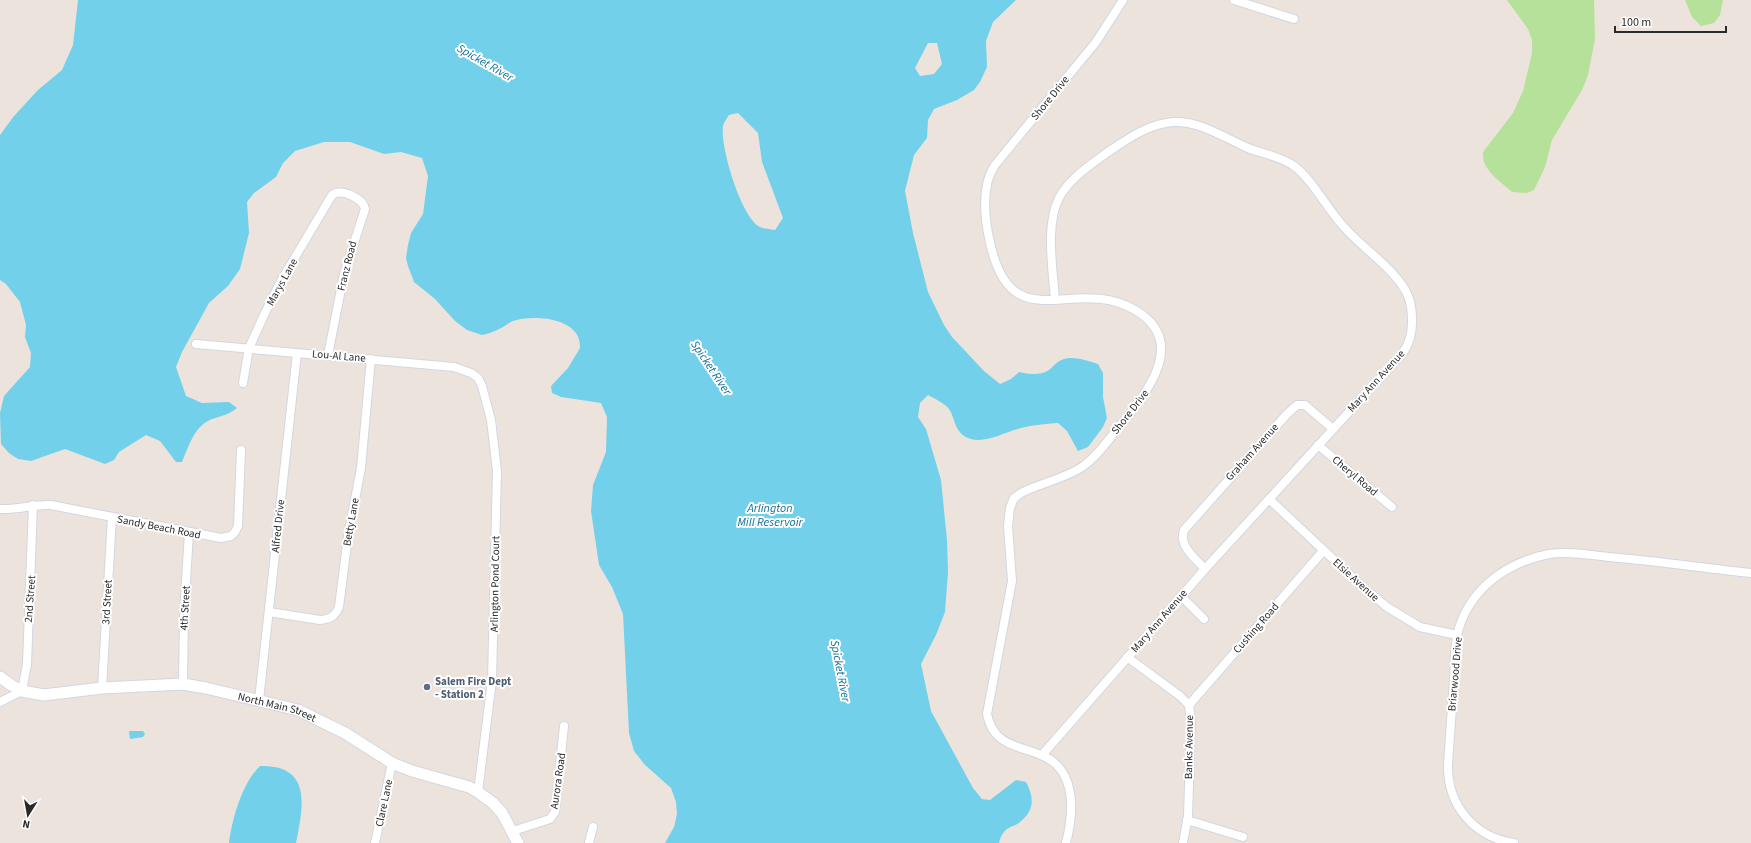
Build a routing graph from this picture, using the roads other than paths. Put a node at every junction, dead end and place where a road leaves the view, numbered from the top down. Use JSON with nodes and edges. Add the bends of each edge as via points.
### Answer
{"nodes":[{"id":1,"x":1123,"y":0,"type":"edge"},
{"id":2,"x":1234,"y":0,"type":"edge"},
{"id":3,"x":1294,"y":19,"type":"dead end"},
{"id":4,"x":341,"y":192,"type":"joint"},
{"id":5,"x":1055,"y":300,"type":"junction"},
{"id":6,"x":196,"y":344,"type":"dead end"},
{"id":7,"x":249,"y":348,"type":"junction"},
{"id":8,"x":296,"y":353,"type":"junction"},
{"id":9,"x":328,"y":355,"type":"junction"},
{"id":10,"x":371,"y":359,"type":"junction"},
{"id":11,"x":478,"y":378,"type":"joint"},
{"id":12,"x":243,"y":383,"type":"dead end"},
{"id":13,"x":1333,"y":429,"type":"junction"},
{"id":14,"x":1318,"y":445,"type":"junction"},
{"id":15,"x":241,"y":450,"type":"dead end"},
{"id":16,"x":1269,"y":499,"type":"junction"},
{"id":17,"x":33,"y":505,"type":"junction"},
{"id":18,"x":1392,"y":507,"type":"dead end"},
{"id":19,"x":0,"y":509,"type":"edge"},
{"id":20,"x":112,"y":517,"type":"junction"},
{"id":21,"x":189,"y":533,"type":"junction"},
{"id":22,"x":1323,"y":550,"type":"junction"},
{"id":23,"x":1205,"y":569,"type":"junction"},
{"id":24,"x":1751,"y":572,"type":"edge"},
{"id":25,"x":1181,"y":596,"type":"junction"},
{"id":26,"x":268,"y":612,"type":"junction"},
{"id":27,"x":1204,"y":619,"type":"dead end"},
{"id":28,"x":1457,"y":635,"type":"junction"},
{"id":29,"x":1127,"y":657,"type":"junction"},
{"id":30,"x":0,"y":677,"type":"edge"},
{"id":31,"x":183,"y":684,"type":"junction"},
{"id":32,"x":102,"y":688,"type":"junction"},
{"id":33,"x":22,"y":691,"type":"junction"},
{"id":34,"x":259,"y":700,"type":"junction"},
{"id":35,"x":0,"y":702,"type":"edge"},
{"id":36,"x":1189,"y":705,"type":"junction"},
{"id":37,"x":564,"y":726,"type":"dead end"},
{"id":38,"x":1042,"y":755,"type":"junction"},
{"id":39,"x":392,"y":763,"type":"junction"},
{"id":40,"x":478,"y":792,"type":"junction"},
{"id":41,"x":1187,"y":820,"type":"junction"},
{"id":42,"x":593,"y":827,"type":"dead end"},
{"id":43,"x":513,"y":831,"type":"junction"},
{"id":44,"x":1243,"y":837,"type":"dead end"},
{"id":45,"x":375,"y":843,"type":"edge"},
{"id":46,"x":518,"y":843,"type":"edge"},
{"id":47,"x":589,"y":843,"type":"edge"},
{"id":48,"x":1066,"y":843,"type":"edge"},
{"id":49,"x":1183,"y":843,"type":"edge"},
{"id":50,"x":1514,"y":843,"type":"edge"}],
"edges":[{"from":1,"to":5,"type":"street","name":"Shore Drive","via":[[1096,42],[995,165],[988,179],[985,196],[987,228],[992,253],[1000,273],[1012,288],[1023,296],[1040,301]]},
{"from":2,"to":3,"type":"street"},
{"from":4,"to":7,"type":"street","name":"Marys Lane","via":[[332,195],[281,281]]},
{"from":4,"to":9,"type":"street","name":"Franz Road","via":[[360,200],[365,209],[346,267]]},
{"from":5,"to":13,"type":"street","name":"Mary Ann Avenue","via":[[1052,240],[1056,205],[1065,189],[1074,180],[1116,147],[1159,124],[1183,122],[1286,161],[1305,176],[1344,228],[1399,281],[1411,304],[1412,330],[1408,346]]},
{"from":5,"to":38,"type":"street","name":"Shore Drive","via":[[1102,299],[1129,307],[1145,317],[1154,328],[1160,339],[1161,349],[1158,368],[1146,392],[1089,461],[1074,471],[1021,493],[1014,498],[1010,508],[1008,526],[1012,581],[987,714],[992,729],[998,736],[1013,745]]},
{"from":6,"to":7,"type":"street","name":"Lou-Al Lane"},
{"from":7,"to":8,"type":"street","name":"Lou-Al Lane"},
{"from":7,"to":12,"type":"street","name":"Marys Lane"},
{"from":8,"to":9,"type":"street","name":"Lou-Al Lane"},
{"from":8,"to":26,"type":"street","name":"Alfred Drive"},
{"from":9,"to":10,"type":"street","name":"Lou-Al Lane"},
{"from":10,"to":11,"type":"street","name":"Lou-Al Lane","via":[[454,367]]},
{"from":10,"to":26,"type":"street","name":"Betty Lane","via":[[361,468],[348,536],[339,607],[336,614],[329,619],[320,620]]},
{"from":11,"to":40,"type":"street","name":"Arlington Pond Court","via":[[491,420],[497,491],[492,680]]},
{"from":13,"to":14,"type":"street","name":"Mary Ann Avenue"},
{"from":13,"to":23,"type":"street","name":"Graham Avenue","via":[[1305,405],[1293,408],[1189,523],[1182,536],[1185,546]]},
{"from":14,"to":16,"type":"street","name":"Mary Ann Avenue"},
{"from":14,"to":18,"type":"street","name":"Cheryl Road"},
{"from":15,"to":21,"type":"street","name":"Sandy Beach Road","via":[[239,514],[235,532],[231,536],[221,538]]},
{"from":16,"to":22,"type":"street","name":"Elsie Avenue"},
{"from":16,"to":23,"type":"street","name":"Mary Ann Avenue"},
{"from":17,"to":19,"type":"street","name":"Sandy Beach Road","via":[[17,510]]},
{"from":17,"to":20,"type":"street","name":"Sandy Beach Road","via":[[52,505]]},
{"from":17,"to":33,"type":"street","name":"2nd Street","via":[[27,664]]},
{"from":20,"to":21,"type":"street","name":"Sandy Beach Road"},
{"from":20,"to":32,"type":"street","name":"3rd Street"},
{"from":21,"to":31,"type":"street","name":"4th Street"},
{"from":22,"to":28,"type":"street","name":"Elsie Avenue","via":[[1372,595],[1404,619],[1429,630]]},
{"from":22,"to":36,"type":"street","name":"Cushing Road"},
{"from":23,"to":25,"type":"street","name":"Mary Ann Avenue"},
{"from":24,"to":28,"type":"street","name":"Briarwood Drive","via":[[1576,554],[1550,554],[1524,560],[1494,577],[1471,603]]},
{"from":25,"to":27,"type":"street"},
{"from":25,"to":29,"type":"street","name":"Mary Ann Avenue"},
{"from":26,"to":34,"type":"street","name":"Alfred Drive"},
{"from":28,"to":50,"type":"street","name":"Briarwood Drive","via":[[1448,764],[1451,792],[1460,810],[1474,825],[1494,838]]},
{"from":29,"to":36,"type":"street","name":"Banks Avenue"},
{"from":29,"to":38,"type":"street","name":"Mary Ann Avenue"},
{"from":30,"to":33,"type":"street","name":"North Main Street"},
{"from":31,"to":32,"type":"street","name":"North Main Street"},
{"from":31,"to":34,"type":"street","name":"North Main Street"},
{"from":32,"to":33,"type":"street","name":"North Main Street","via":[[44,695]]},
{"from":33,"to":35,"type":"street"},
{"from":34,"to":39,"type":"street","name":"North Main Street","via":[[298,710],[323,721]]},
{"from":36,"to":41,"type":"street","name":"Banks Avenue","via":[[1191,721]]},
{"from":37,"to":43,"type":"street","name":"Aurora Road","via":[[555,812],[550,819]]},
{"from":38,"to":48,"type":"street","name":"Shore Drive","via":[[1065,773],[1070,789],[1071,815]]},
{"from":39,"to":40,"type":"street","name":"North Main Street"},
{"from":39,"to":45,"type":"street","name":"Clare Lane"},
{"from":40,"to":43,"type":"street","name":"North Main Street","via":[[498,808]]},
{"from":41,"to":44,"type":"street"},
{"from":41,"to":49,"type":"street","name":"Banks Avenue"},
{"from":42,"to":47,"type":"street"},
{"from":43,"to":46,"type":"street","name":"North Main Street"}]}
